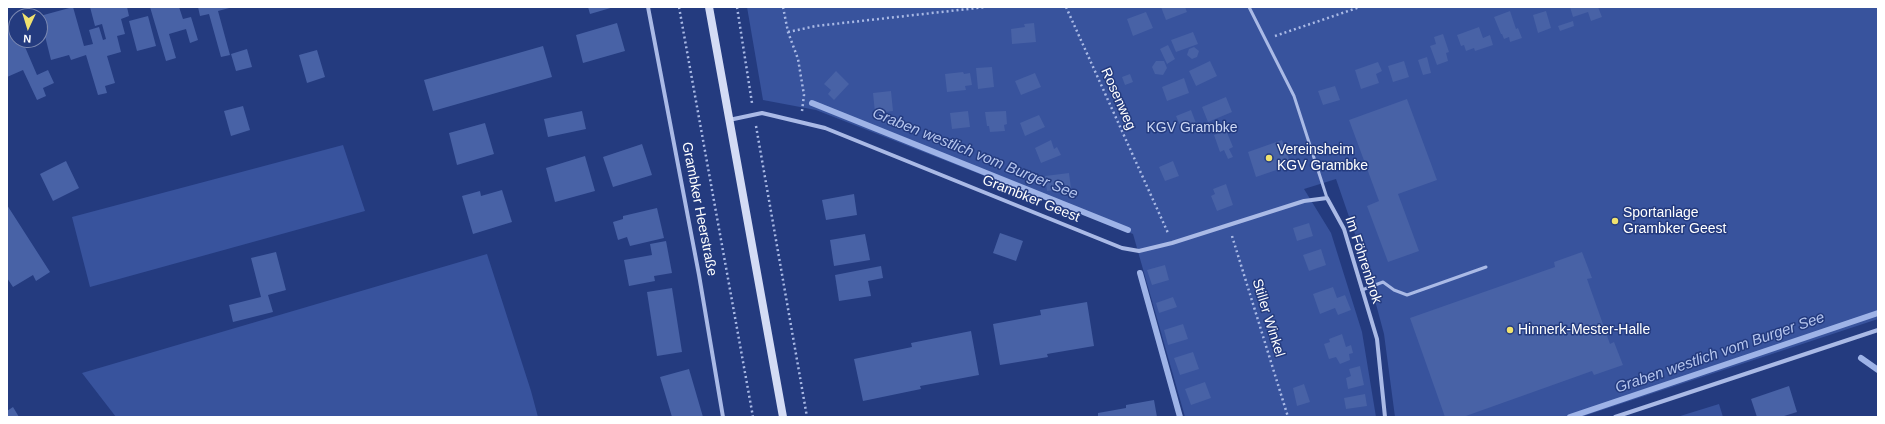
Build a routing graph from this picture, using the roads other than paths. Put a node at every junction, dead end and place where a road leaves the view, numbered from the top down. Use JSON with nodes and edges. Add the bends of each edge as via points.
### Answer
{"nodes":[{"id":1,"x":648,"y":7,"type":"edge"},
{"id":2,"x":709,"y":7,"type":"edge"},
{"id":3,"x":1249,"y":7,"type":"edge"},
{"id":4,"x":729,"y":120,"type":"junction"},
{"id":5,"x":1328,"y":198,"type":"junction"},
{"id":6,"x":1486,"y":267,"type":"dead end"},
{"id":7,"x":1362,"y":290,"type":"junction"},
{"id":8,"x":1878,"y":330,"type":"edge"},
{"id":9,"x":723,"y":417,"type":"edge"},
{"id":10,"x":783,"y":417,"type":"edge"},
{"id":11,"x":1385,"y":417,"type":"edge"},
{"id":12,"x":1615,"y":417,"type":"edge"}],
"edges":[{"from":1,"to":9,"type":"street","name":"Grambker Heerstraße"},
{"from":2,"to":4,"type":"main road"},
{"from":3,"to":5,"type":"lane","name":"Im Föhrenbrok","via":[[1294,96]]},
{"from":4,"to":5,"type":"street","name":"Grambker Geest","via":[[762,113],[824,128],[1122,248],[1140,251],[1304,201]]},
{"from":4,"to":10,"type":"main road"},
{"from":5,"to":7,"type":"street","name":"Im Föhrenbrok","via":[[1344,229]]},
{"from":6,"to":7,"type":"lane","via":[[1408,295],[1394,290],[1383,282]]},
{"from":7,"to":11,"type":"street","name":"Im Föhrenbrok","via":[[1377,338]]},
{"from":8,"to":12,"type":"street"}]}
